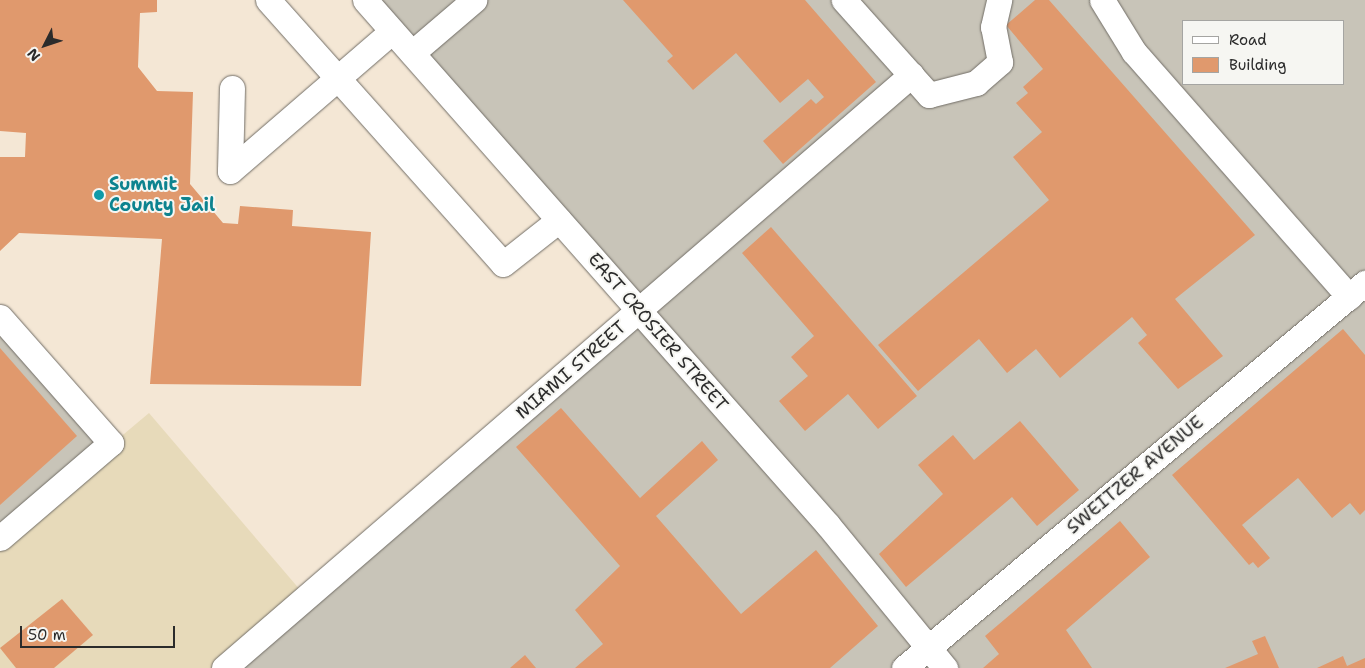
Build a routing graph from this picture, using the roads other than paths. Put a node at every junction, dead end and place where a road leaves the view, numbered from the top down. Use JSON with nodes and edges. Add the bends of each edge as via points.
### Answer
{"nodes":[{"id":1,"x":268,"y":0,"type":"edge"},
{"id":2,"x":365,"y":0,"type":"edge"},
{"id":3,"x":474,"y":0,"type":"edge"},
{"id":4,"x":844,"y":0,"type":"edge"},
{"id":5,"x":999,"y":0,"type":"edge"},
{"id":6,"x":1102,"y":0,"type":"edge"},
{"id":7,"x":392,"y":31,"type":"junction"},
{"id":8,"x":412,"y":53,"type":"junction"},
{"id":9,"x":908,"y":72,"type":"junction"},
{"id":10,"x":337,"y":79,"type":"junction"},
{"id":11,"x":232,"y":88,"type":"dead end"},
{"id":12,"x":559,"y":220,"type":"junction"},
{"id":13,"x":1357,"y":290,"type":"edge"},
{"id":14,"x":639,"y":310,"type":"junction"},
{"id":15,"x":0,"y":317,"type":"edge"},
{"id":16,"x":0,"y":538,"type":"edge"},
{"id":17,"x":928,"y":648,"type":"junction"},
{"id":18,"x":224,"y":668,"type":"edge"},
{"id":19,"x":904,"y":668,"type":"edge"},
{"id":20,"x":945,"y":668,"type":"edge"}],
"edges":[{"from":1,"to":10,"type":"street"},
{"from":2,"to":7,"type":"street","name":"EAST CROSIER STREET"},
{"from":3,"to":8,"type":"street"},
{"from":4,"to":9,"type":"street"},
{"from":5,"to":9,"type":"street","via":[[993,27],[1000,62],[976,83],[929,95]]},
{"from":6,"to":13,"type":"street","via":[[1134,52]]},
{"from":7,"to":8,"type":"street","name":"EAST CROSIER STREET"},
{"from":7,"to":10,"type":"street"},
{"from":8,"to":12,"type":"street","name":"EAST CROSIER STREET"},
{"from":9,"to":14,"type":"street","name":"MIAMI STREET"},
{"from":10,"to":11,"type":"street","via":[[230,171]]},
{"from":10,"to":12,"type":"street","via":[[503,264]]},
{"from":12,"to":14,"type":"street","name":"EAST CROSIER STREET"},
{"from":13,"to":17,"type":"street","name":"SWEITZER AVENUE"},
{"from":14,"to":17,"type":"street","name":"EAST CROSIER STREET"},
{"from":14,"to":18,"type":"street","name":"MIAMI STREET"},
{"from":15,"to":16,"type":"street","via":[[111,443]]},
{"from":17,"to":19,"type":"street","name":"SWEITZER AVENUE"},
{"from":17,"to":20,"type":"street","name":"EAST CROSIER STREET"}]}
